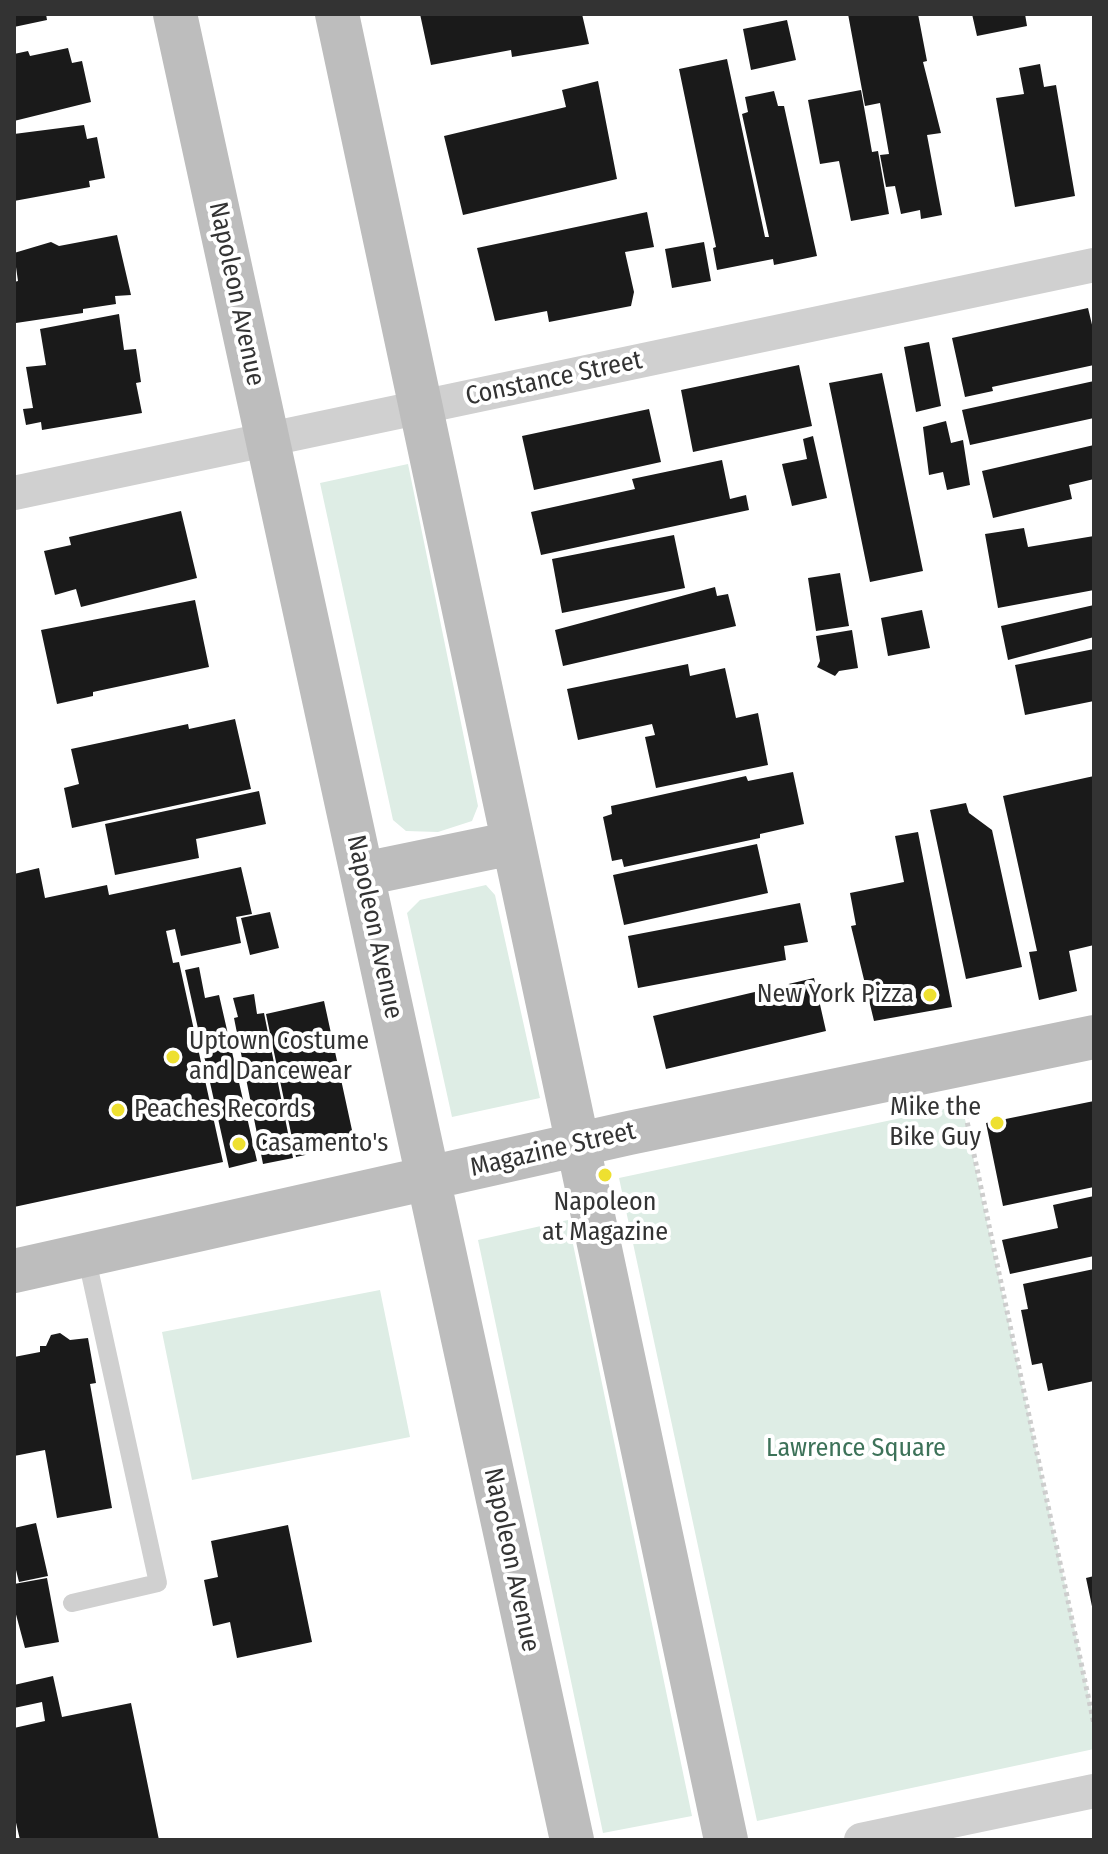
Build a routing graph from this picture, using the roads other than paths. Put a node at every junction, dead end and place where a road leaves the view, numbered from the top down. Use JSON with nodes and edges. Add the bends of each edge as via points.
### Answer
{"nodes":[{"id":1,"x":175,"y":14,"type":"edge"},
{"id":2,"x":337,"y":14,"type":"edge"},
{"id":3,"x":1094,"y":265,"type":"edge"},
{"id":4,"x":420,"y":407,"type":"junction"},
{"id":5,"x":268,"y":440,"type":"junction"},
{"id":6,"x":14,"y":493,"type":"edge"},
{"id":7,"x":513,"y":843,"type":"junction"},
{"id":8,"x":363,"y":874,"type":"junction"},
{"id":9,"x":1094,"y":1037,"type":"edge"},
{"id":10,"x":577,"y":1144,"type":"junction"},
{"id":11,"x":429,"y":1178,"type":"junction"},
{"id":12,"x":86,"y":1255,"type":"junction"},
{"id":13,"x":14,"y":1271,"type":"edge"},
{"id":14,"x":72,"y":1603,"type":"dead end"},
{"id":15,"x":1094,"y":1791,"type":"edge"},
{"id":16,"x":572,"y":1840,"type":"edge"},
{"id":17,"x":726,"y":1840,"type":"edge"},
{"id":18,"x":861,"y":1840,"type":"edge"}],
"edges":[{"from":1,"to":5,"type":"street","name":"Napoleon Avenue"},
{"from":2,"to":4,"type":"street"},
{"from":3,"to":4,"type":"street","name":"Constance Street"},
{"from":4,"to":5,"type":"street","name":"Constance Street"},
{"from":4,"to":7,"type":"street"},
{"from":5,"to":6,"type":"street","name":"Constance Street"},
{"from":5,"to":8,"type":"street","name":"Napoleon Avenue"},
{"from":7,"to":8,"type":"street"},
{"from":7,"to":10,"type":"street"},
{"from":8,"to":11,"type":"street","name":"Napoleon Avenue"},
{"from":9,"to":10,"type":"street","name":"Magazine Street"},
{"from":10,"to":11,"type":"street","name":"Magazine Street"},
{"from":10,"to":17,"type":"street"},
{"from":11,"to":12,"type":"street","name":"Magazine Street"},
{"from":11,"to":16,"type":"street","name":"Napoleon Avenue"},
{"from":12,"to":13,"type":"street","name":"Magazine Street"},
{"from":12,"to":14,"type":"lane","via":[[158,1583]]},
{"from":15,"to":18,"type":"street"}]}
